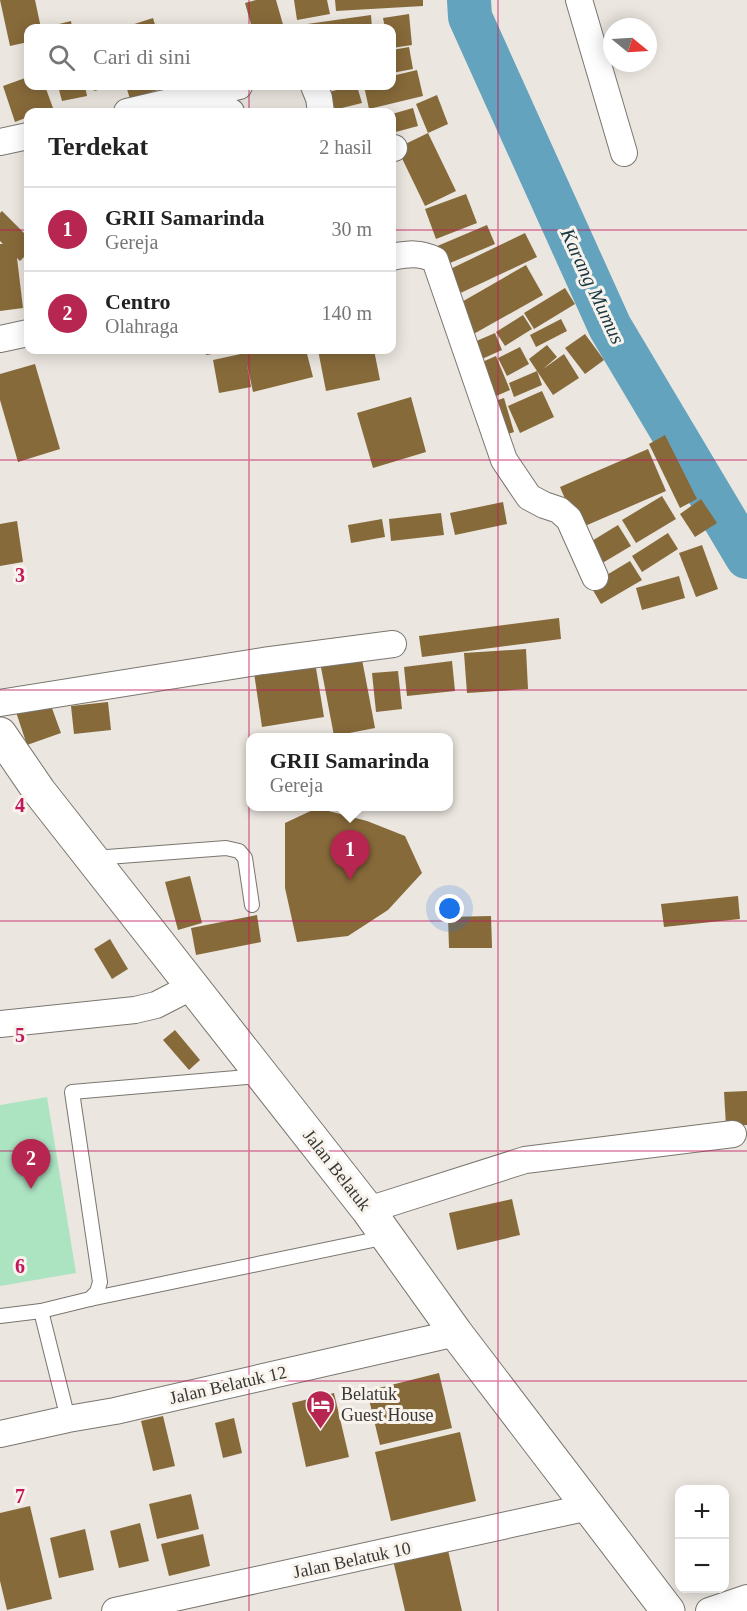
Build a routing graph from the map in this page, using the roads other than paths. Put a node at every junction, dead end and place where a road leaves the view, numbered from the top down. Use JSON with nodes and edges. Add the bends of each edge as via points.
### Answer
{"nodes":[{"id":1,"x":579,"y":0,"type":"edge"},
{"id":2,"x":223,"y":90,"type":"edge"},
{"id":3,"x":316,"y":90,"type":"edge"},
{"id":4,"x":194,"y":97,"type":"junction"},
{"id":5,"x":145,"y":108,"type":"edge"},
{"id":6,"x":224,"y":108,"type":"edge"},
{"id":7,"x":320,"y":108,"type":"edge"},
{"id":8,"x":24,"y":136,"type":"edge"},
{"id":9,"x":0,"y":142,"type":"edge"},
{"id":10,"x":624,"y":153,"type":"dead end"},
{"id":11,"x":401,"y":256,"type":"edge"},
{"id":12,"x":24,"y":334,"type":"edge"},
{"id":13,"x":0,"y":339,"type":"edge"},
{"id":14,"x":595,"y":577,"type":"dead end"},
{"id":15,"x":393,"y":644,"type":"dead end"},
{"id":16,"x":0,"y":703,"type":"edge"},
{"id":17,"x":0,"y":734,"type":"edge"},
{"id":18,"x":92,"y":858,"type":"junction"},
{"id":19,"x":252,"y":906,"type":"dead end"},
{"id":20,"x":193,"y":986,"type":"junction"},
{"id":21,"x":0,"y":1024,"type":"edge"},
{"id":22,"x":262,"y":1075,"type":"junction"},
{"id":23,"x":733,"y":1134,"type":"dead end"},
{"id":24,"x":368,"y":1210,"type":"junction"},
{"id":25,"x":388,"y":1237,"type":"junction"},
{"id":26,"x":90,"y":1299,"type":"junction"},
{"id":27,"x":41,"y":1311,"type":"junction"},
{"id":28,"x":0,"y":1317,"type":"edge"},
{"id":29,"x":456,"y":1333,"type":"junction"},
{"id":30,"x":68,"y":1419,"type":"junction"},
{"id":31,"x":0,"y":1434,"type":"edge"},
{"id":32,"x":589,"y":1507,"type":"junction"},
{"id":33,"x":747,"y":1598,"type":"edge"},
{"id":34,"x":115,"y":1611,"type":"edge"},
{"id":35,"x":668,"y":1611,"type":"edge"},
{"id":36,"x":709,"y":1611,"type":"edge"}],
"edges":[{"from":1,"to":10,"type":"street"},
{"from":2,"to":4,"type":"street"},
{"from":3,"to":7,"type":"street"},
{"from":4,"to":5,"type":"street"},
{"from":4,"to":6,"type":"street"},
{"from":8,"to":9,"type":"street"},
{"from":11,"to":14,"type":"street","via":[[424,254],[435,260],[504,460],[529,497],[559,510],[568,519]]},
{"from":12,"to":13,"type":"street"},
{"from":15,"to":16,"type":"street"},
{"from":17,"to":18,"type":"street","name":"Jalan Belatuk"},
{"from":18,"to":19,"type":"lane","via":[[226,848],[239,851],[245,858]]},
{"from":18,"to":20,"type":"street","name":"Jalan Belatuk"},
{"from":20,"to":21,"type":"street","via":[[135,1011]]},
{"from":20,"to":22,"type":"street","name":"Jalan Belatuk"},
{"from":22,"to":24,"type":"street","name":"Jalan Belatuk"},
{"from":22,"to":26,"type":"lane","via":[[72,1092],[100,1282],[98,1292]]},
{"from":23,"to":24,"type":"street","via":[[525,1160]]},
{"from":24,"to":25,"type":"street","name":"Jalan Belatuk"},
{"from":25,"to":26,"type":"lane"},
{"from":25,"to":29,"type":"street","name":"Jalan Belatuk"},
{"from":26,"to":27,"type":"lane"},
{"from":27,"to":28,"type":"lane"},
{"from":27,"to":30,"type":"lane"},
{"from":29,"to":30,"type":"street","name":"Jalan Belatuk 12"},
{"from":29,"to":32,"type":"street","name":"Jalan Belatuk"},
{"from":30,"to":31,"type":"street","name":"Jalan Belatuk 12"},
{"from":32,"to":34,"type":"street","name":"Jalan Belatuk 10"},
{"from":32,"to":35,"type":"street","name":"Jalan Belatuk"},
{"from":33,"to":36,"type":"street"}]}
